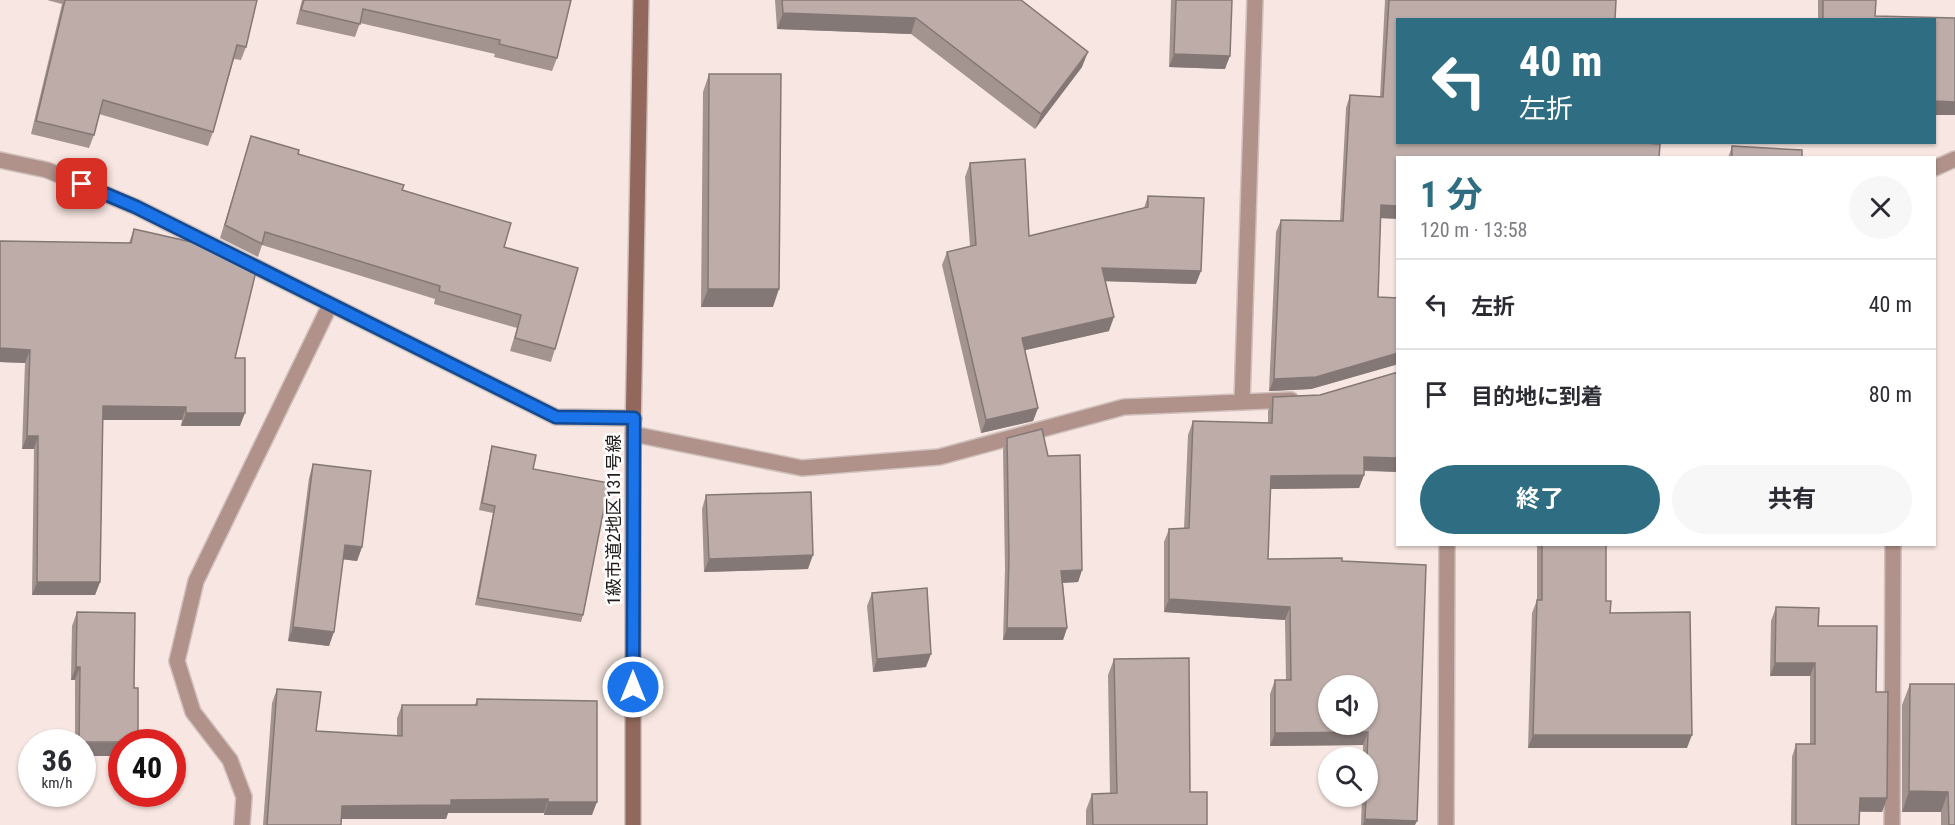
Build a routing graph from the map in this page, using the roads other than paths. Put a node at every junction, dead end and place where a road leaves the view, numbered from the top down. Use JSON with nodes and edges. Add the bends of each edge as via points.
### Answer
{"nodes":[{"id":1,"x":641,"y":0,"type":"edge"},
{"id":2,"x":1255,"y":0,"type":"edge"},
{"id":3,"x":1955,"y":159,"type":"edge"},
{"id":4,"x":0,"y":160,"type":"edge"},
{"id":5,"x":1936,"y":168,"type":"edge"},
{"id":6,"x":330,"y":304,"type":"junction"},
{"id":7,"x":1302,"y":400,"type":"edge"},
{"id":8,"x":1242,"y":402,"type":"junction"},
{"id":9,"x":634,"y":426,"type":"junction"},
{"id":10,"x":1447,"y":546,"type":"edge"},
{"id":11,"x":1893,"y":546,"type":"edge"},
{"id":12,"x":242,"y":825,"type":"edge"},
{"id":13,"x":633,"y":825,"type":"edge"},
{"id":14,"x":1446,"y":825,"type":"edge"},
{"id":15,"x":1892,"y":825,"type":"edge"}],
"edges":[{"from":1,"to":9,"type":"street","name":"1級市道2地区131号線"},
{"from":2,"to":8,"type":"street"},
{"from":3,"to":5,"type":"street"},
{"from":4,"to":6,"type":"street","via":[[47,170],[136,207]]},
{"from":6,"to":9,"type":"street","via":[[556,417]]},
{"from":6,"to":12,"type":"street","via":[[196,581],[177,661],[193,712],[230,760],[244,797]]},
{"from":7,"to":8,"type":"street"},
{"from":8,"to":9,"type":"street","via":[[1124,407],[939,457],[801,468]]},
{"from":9,"to":13,"type":"street","name":"1級市道2地区131号線"},
{"from":10,"to":14,"type":"street"},
{"from":11,"to":15,"type":"street"}]}
